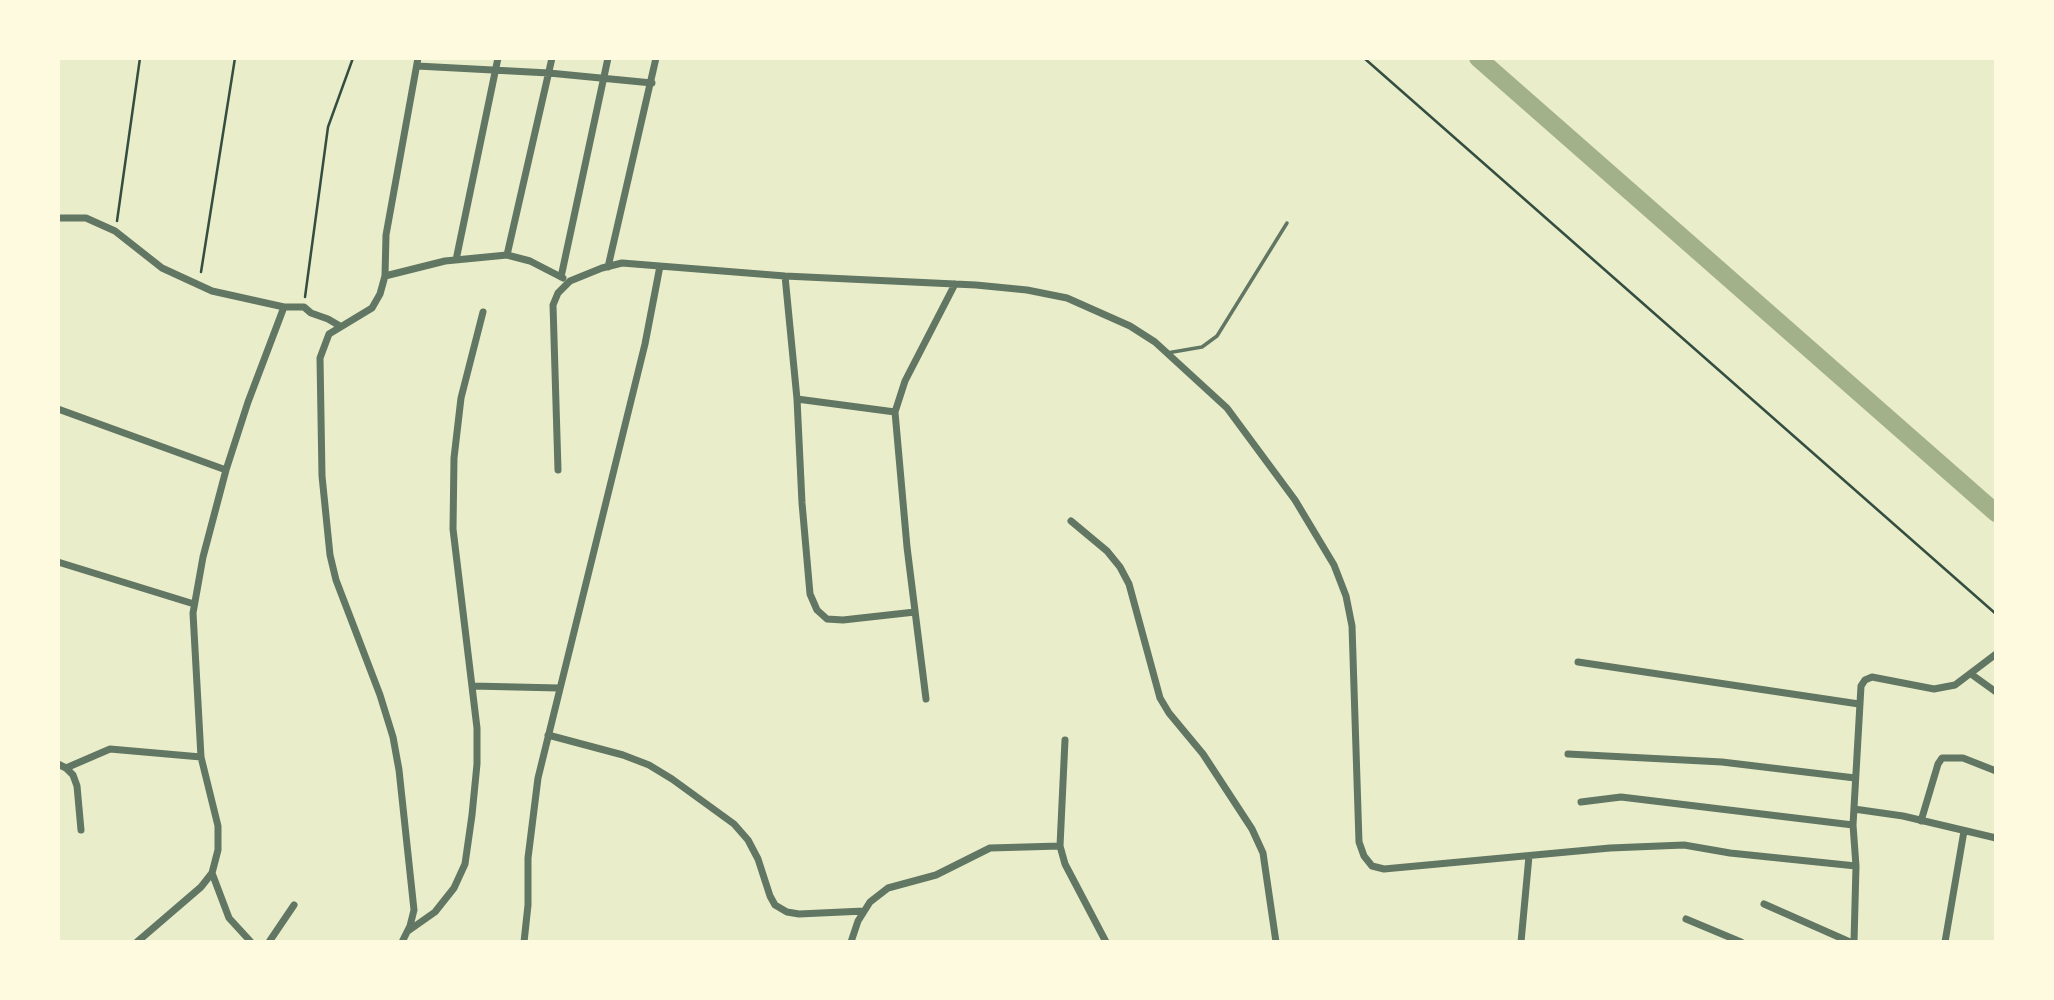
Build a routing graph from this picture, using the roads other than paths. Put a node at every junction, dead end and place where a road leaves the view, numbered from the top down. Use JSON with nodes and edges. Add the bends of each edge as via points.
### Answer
{"nodes":[{"id":1,"x":449,"y":58,"type":"edge"},
{"id":2,"x":498,"y":58,"type":"edge"},
{"id":3,"x":552,"y":58,"type":"edge"},
{"id":4,"x":608,"y":58,"type":"edge"},
{"id":5,"x":656,"y":58,"type":"edge"},
{"id":6,"x":418,"y":62,"type":"edge"},
{"id":7,"x":447,"y":67,"type":"junction"},
{"id":8,"x":496,"y":70,"type":"junction"},
{"id":9,"x":549,"y":73,"type":"junction"},
{"id":10,"x":604,"y":79,"type":"junction"},
{"id":11,"x":652,"y":83,"type":"junction"},
{"id":12,"x":58,"y":218,"type":"edge"},
{"id":13,"x":1287,"y":223,"type":"dead end"},
{"id":14,"x":507,"y":255,"type":"junction"},
{"id":15,"x":456,"y":260,"type":"junction"},
{"id":16,"x":660,"y":265,"type":"junction"},
{"id":17,"x":608,"y":267,"type":"junction"},
{"id":18,"x":385,"y":276,"type":"junction"},
{"id":19,"x":785,"y":276,"type":"junction"},
{"id":20,"x":561,"y":277,"type":"junction"},
{"id":21,"x":570,"y":281,"type":"junction"},
{"id":22,"x":956,"y":284,"type":"junction"},
{"id":23,"x":284,"y":307,"type":"junction"},
{"id":24,"x":483,"y":312,"type":"dead end"},
{"id":25,"x":340,"y":326,"type":"junction"},
{"id":26,"x":1167,"y":353,"type":"junction"},
{"id":27,"x":797,"y":399,"type":"junction"},
{"id":28,"x":58,"y":410,"type":"edge"},
{"id":29,"x":895,"y":412,"type":"junction"},
{"id":30,"x":226,"y":470,"type":"junction"},
{"id":31,"x":558,"y":470,"type":"dead end"},
{"id":32,"x":1072,"y":521,"type":"dead end"},
{"id":33,"x":59,"y":563,"type":"edge"},
{"id":34,"x":58,"y":572,"type":"edge"},
{"id":35,"x":194,"y":604,"type":"junction"},
{"id":36,"x":915,"y":612,"type":"junction"},
{"id":37,"x":1996,"y":654,"type":"edge"},
{"id":38,"x":1578,"y":662,"type":"dead end"},
{"id":39,"x":1971,"y":674,"type":"junction"},
{"id":40,"x":472,"y":686,"type":"junction"},
{"id":41,"x":559,"y":688,"type":"junction"},
{"id":42,"x":1996,"y":692,"type":"edge"},
{"id":43,"x":926,"y":699,"type":"dead end"},
{"id":44,"x":1859,"y":704,"type":"junction"},
{"id":45,"x":548,"y":735,"type":"junction"},
{"id":46,"x":1065,"y":740,"type":"dead end"},
{"id":47,"x":1568,"y":754,"type":"dead end"},
{"id":48,"x":201,"y":757,"type":"junction"},
{"id":49,"x":58,"y":764,"type":"edge"},
{"id":50,"x":66,"y":768,"type":"junction"},
{"id":51,"x":1996,"y":771,"type":"edge"},
{"id":52,"x":1855,"y":778,"type":"junction"},
{"id":53,"x":1581,"y":802,"type":"dead end"},
{"id":54,"x":1854,"y":809,"type":"junction"},
{"id":55,"x":1921,"y":821,"type":"junction"},
{"id":56,"x":1853,"y":825,"type":"junction"},
{"id":57,"x":81,"y":830,"type":"dead end"},
{"id":58,"x":1964,"y":831,"type":"junction"},
{"id":59,"x":1996,"y":838,"type":"edge"},
{"id":60,"x":1060,"y":846,"type":"junction"},
{"id":61,"x":1529,"y":856,"type":"junction"},
{"id":62,"x":1856,"y":866,"type":"junction"},
{"id":63,"x":212,"y":873,"type":"junction"},
{"id":64,"x":1764,"y":904,"type":"dead end"},
{"id":65,"x":294,"y":905,"type":"dead end"},
{"id":66,"x":864,"y":911,"type":"junction"},
{"id":67,"x":1686,"y":919,"type":"dead end"},
{"id":68,"x":408,"y":932,"type":"junction"},
{"id":69,"x":137,"y":942,"type":"edge"},
{"id":70,"x":251,"y":942,"type":"edge"},
{"id":71,"x":269,"y":942,"type":"edge"},
{"id":72,"x":402,"y":942,"type":"edge"},
{"id":73,"x":524,"y":942,"type":"edge"},
{"id":74,"x":852,"y":942,"type":"edge"},
{"id":75,"x":1106,"y":942,"type":"edge"},
{"id":76,"x":1276,"y":942,"type":"edge"},
{"id":77,"x":1521,"y":942,"type":"edge"},
{"id":78,"x":1741,"y":942,"type":"edge"},
{"id":79,"x":1852,"y":942,"type":"edge"},
{"id":80,"x":1945,"y":942,"type":"edge"}],
"edges":[{"from":1,"to":7,"type":"street"},
{"from":2,"to":8,"type":"street"},
{"from":3,"to":9,"type":"street"},
{"from":4,"to":10,"type":"street"},
{"from":5,"to":11,"type":"street"},
{"from":6,"to":7,"type":"street"},
{"from":6,"to":18,"type":"street","via":[[386,235]]},
{"from":7,"to":8,"type":"street"},
{"from":8,"to":9,"type":"street"},
{"from":8,"to":15,"type":"street"},
{"from":9,"to":10,"type":"street"},
{"from":9,"to":14,"type":"street"},
{"from":10,"to":11,"type":"street"},
{"from":10,"to":20,"type":"street"},
{"from":11,"to":17,"type":"street"},
{"from":12,"to":23,"type":"street","via":[[86,218],[116,231],[162,268],[199,286]]},
{"from":13,"to":26,"type":"lane","via":[[1217,336],[1202,347]]},
{"from":14,"to":15,"type":"street"},
{"from":14,"to":20,"type":"street"},
{"from":15,"to":18,"type":"street"},
{"from":16,"to":17,"type":"street"},
{"from":16,"to":19,"type":"street"},
{"from":16,"to":41,"type":"street","via":[[645,344]]},
{"from":17,"to":21,"type":"street"},
{"from":18,"to":25,"type":"street","via":[[372,308]]},
{"from":19,"to":22,"type":"street"},
{"from":19,"to":27,"type":"street"},
{"from":20,"to":21,"type":"street"},
{"from":21,"to":31,"type":"street","via":[[553,305]]},
{"from":22,"to":26,"type":"street","via":[[1067,298],[1130,326]]},
{"from":22,"to":29,"type":"street","via":[[905,381]]},
{"from":23,"to":25,"type":"street","via":[[304,307]]},
{"from":23,"to":30,"type":"street"},
{"from":24,"to":40,"type":"street","via":[[461,398],[454,458],[453,529]]},
{"from":25,"to":68,"type":"street","via":[[329,334],[320,358],[322,476],[330,555],[393,737],[414,910]]},
{"from":26,"to":61,"type":"street","via":[[1227,408],[1295,500],[1334,565],[1352,626],[1359,842],[1364,856],[1372,866],[1384,869]]},
{"from":27,"to":29,"type":"street"},
{"from":27,"to":36,"type":"street","via":[[810,594],[817,610],[827,619],[844,620]]},
{"from":28,"to":30,"type":"street"},
{"from":29,"to":36,"type":"street"},
{"from":30,"to":35,"type":"street"},
{"from":32,"to":76,"type":"street","via":[[1120,567],[1129,584],[1160,698],[1252,829],[1263,853]]},
{"from":33,"to":34,"type":"street"},
{"from":33,"to":35,"type":"street"},
{"from":35,"to":48,"type":"street"},
{"from":36,"to":43,"type":"street"},
{"from":37,"to":39,"type":"street"},
{"from":38,"to":44,"type":"street"},
{"from":39,"to":42,"type":"street"},
{"from":39,"to":44,"type":"street","via":[[1955,685],[1934,689],[1872,677],[1861,686]]},
{"from":40,"to":41,"type":"street"},
{"from":40,"to":68,"type":"street","via":[[477,764],[465,864],[436,912]]},
{"from":41,"to":45,"type":"street"},
{"from":44,"to":52,"type":"street"},
{"from":45,"to":66,"type":"street","via":[[649,765],[734,824],[758,859],[770,897],[787,912]]},
{"from":45,"to":73,"type":"street","via":[[530,844]]},
{"from":46,"to":60,"type":"street"},
{"from":47,"to":52,"type":"street","via":[[1722,762]]},
{"from":48,"to":50,"type":"street","via":[[110,749]]},
{"from":48,"to":63,"type":"street","via":[[218,826]]},
{"from":49,"to":50,"type":"street"},
{"from":50,"to":57,"type":"street","via":[[77,786]]},
{"from":51,"to":55,"type":"street","via":[[1963,758],[1942,758]]},
{"from":52,"to":54,"type":"street"},
{"from":53,"to":56,"type":"street","via":[[1620,797]]},
{"from":54,"to":55,"type":"street"},
{"from":54,"to":56,"type":"street"},
{"from":55,"to":58,"type":"street"},
{"from":56,"to":62,"type":"street"},
{"from":58,"to":59,"type":"street"},
{"from":58,"to":80,"type":"street"},
{"from":60,"to":66,"type":"street","via":[[990,848],[936,875],[888,888]]},
{"from":60,"to":75,"type":"street"},
{"from":61,"to":62,"type":"street","via":[[1685,845]]},
{"from":61,"to":77,"type":"street"},
{"from":62,"to":79,"type":"street"},
{"from":63,"to":69,"type":"street"},
{"from":63,"to":70,"type":"street","via":[[229,918]]},
{"from":64,"to":79,"type":"street"},
{"from":65,"to":71,"type":"street"},
{"from":66,"to":74,"type":"street"},
{"from":67,"to":78,"type":"street"},
{"from":68,"to":72,"type":"street"}]}
